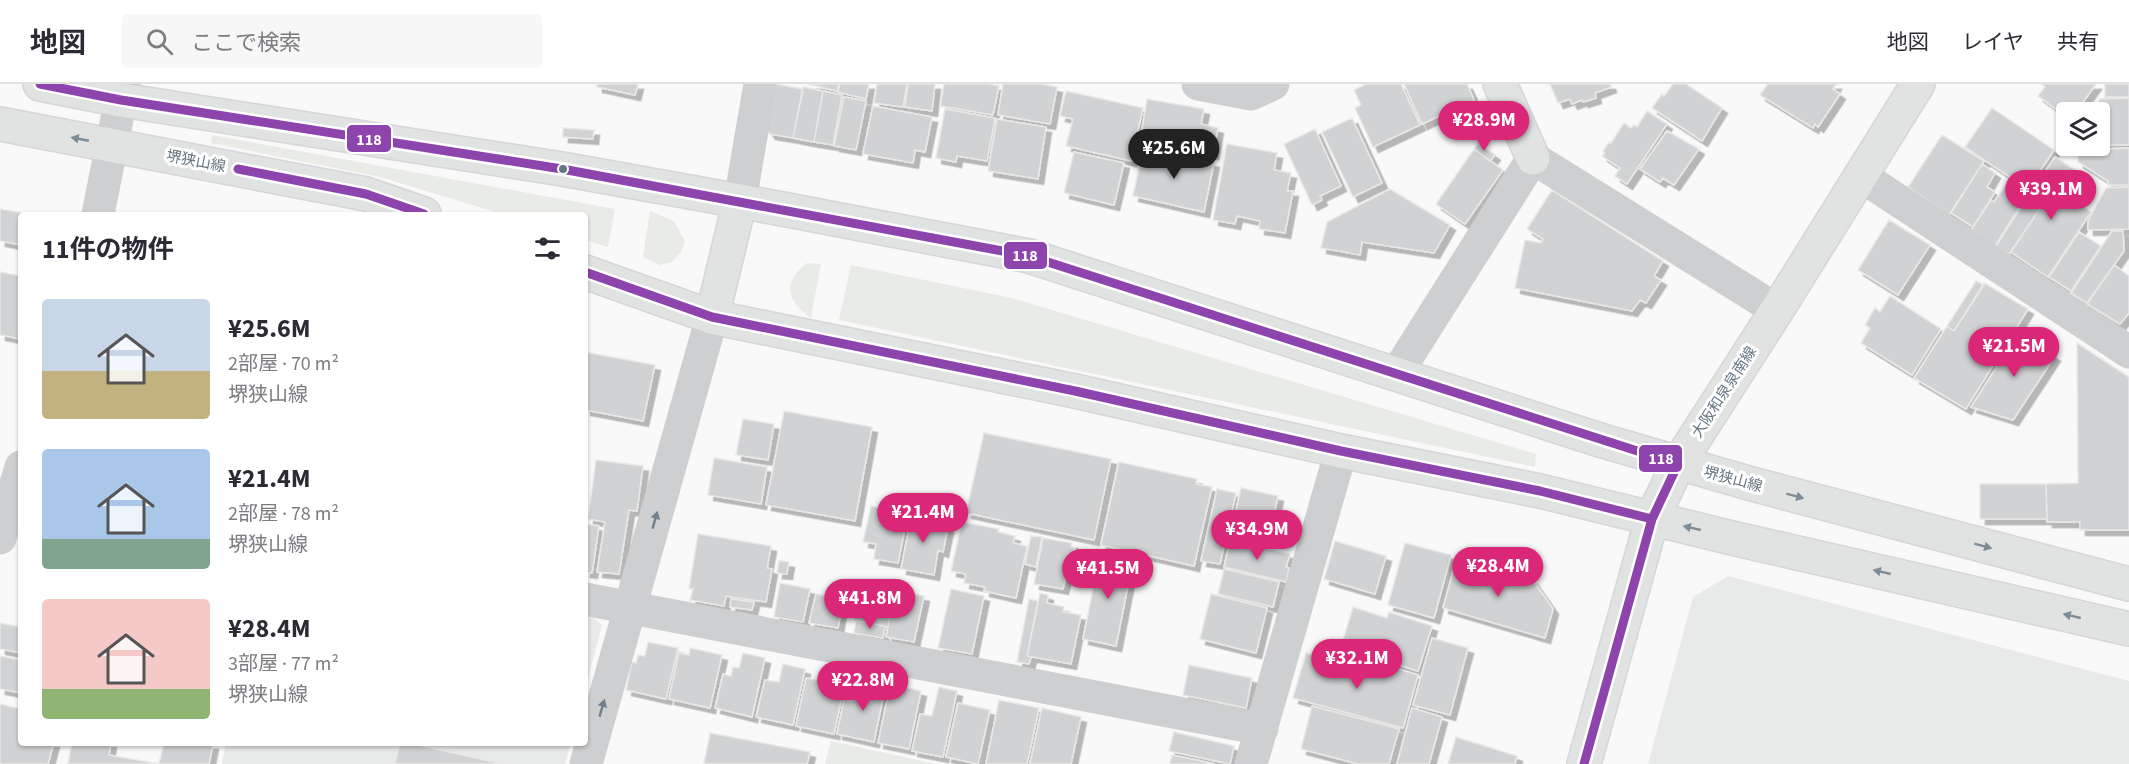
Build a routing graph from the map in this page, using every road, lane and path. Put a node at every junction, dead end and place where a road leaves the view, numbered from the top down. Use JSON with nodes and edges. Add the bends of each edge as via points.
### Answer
{"nodes":[{"id":1,"x":40,"y":84,"type":"edge"},
{"id":2,"x":760,"y":84,"type":"edge"},
{"id":3,"x":1198,"y":84,"type":"edge"},
{"id":4,"x":1273,"y":84,"type":"edge"},
{"id":5,"x":1500,"y":84,"type":"edge"},
{"id":6,"x":1918,"y":84,"type":"edge"},
{"id":7,"x":122,"y":92,"type":"edge"},
{"id":8,"x":0,"y":124,"type":"edge"},
{"id":9,"x":113,"y":146,"type":"junction"},
{"id":10,"x":1533,"y":158,"type":"junction"},
{"id":11,"x":1861,"y":176,"type":"junction"},
{"id":12,"x":740,"y":201,"type":"junction"},
{"id":13,"x":98,"y":212,"type":"edge"},
{"id":14,"x":418,"y":212,"type":"edge"},
{"id":15,"x":588,"y":273,"type":"edge"},
{"id":16,"x":1777,"y":310,"type":"junction"},
{"id":17,"x":712,"y":317,"type":"junction"},
{"id":18,"x":2129,"y":352,"type":"edge"},
{"id":19,"x":1397,"y":374,"type":"junction"},
{"id":20,"x":1341,"y":451,"type":"junction"},
{"id":21,"x":1678,"y":464,"type":"junction"},
{"id":22,"x":14,"y":482,"type":"edge"},
{"id":23,"x":1652,"y":519,"type":"junction"},
{"id":24,"x":0,"y":538,"type":"edge"},
{"id":25,"x":2129,"y":584,"type":"edge"},
{"id":26,"x":588,"y":600,"type":"edge"},
{"id":27,"x":630,"y":608,"type":"junction"},
{"id":28,"x":2129,"y":629,"type":"edge"},
{"id":29,"x":1262,"y":729,"type":"junction"},
{"id":30,"x":586,"y":764,"type":"edge"},
{"id":31,"x":1251,"y":764,"type":"edge"},
{"id":32,"x":1584,"y":764,"type":"edge"}],
"edges":[{"from":1,"to":7,"type":"main road","name":"堺狭山線"},
{"from":2,"to":12,"type":"street"},
{"from":3,"to":4,"type":"street","via":[[1251,94]]},
{"from":5,"to":10,"type":"main road"},
{"from":6,"to":11,"type":"main road","name":"大阪和泉泉南線"},
{"from":7,"to":9,"type":"street"},
{"from":7,"to":12,"type":"main road","name":"堺狭山線"},
{"from":9,"to":8,"type":"main road","name":"堺狭山線","one_way":true},
{"from":9,"to":13,"type":"street"},
{"from":9,"to":14,"type":"main road","name":"堺狭山線","via":[[366,194]]},
{"from":10,"to":16,"type":"street"},
{"from":10,"to":19,"type":"street"},
{"from":11,"to":16,"type":"main road","name":"大阪和泉泉南線"},
{"from":11,"to":18,"type":"street"},
{"from":12,"to":17,"type":"main road"},
{"from":12,"to":19,"type":"main road","name":"堺狭山線","via":[[1029,256]]},
{"from":15,"to":17,"type":"main road"},
{"from":16,"to":21,"type":"main road","name":"大阪和泉泉南線"},
{"from":17,"to":20,"type":"main road","via":[[1076,391]]},
{"from":27,"to":17,"type":"street","one_way":true},
{"from":19,"to":21,"type":"main road","name":"堺狭山線"},
{"from":20,"to":23,"type":"main road","via":[[1540,491]]},
{"from":20,"to":29,"type":"street"},
{"from":21,"to":23,"type":"main road","name":"大阪和泉泉南線"},
{"from":21,"to":25,"type":"main road","name":"堺狭山線","one_way":true},
{"from":22,"to":24,"type":"street"},
{"from":28,"to":23,"type":"main road","one_way":true},
{"from":23,"to":32,"type":"main road","name":"大阪和泉泉南線"},
{"from":26,"to":27,"type":"street"},
{"from":27,"to":29,"type":"street"},
{"from":30,"to":27,"type":"street","one_way":true},
{"from":29,"to":31,"type":"street"}]}
